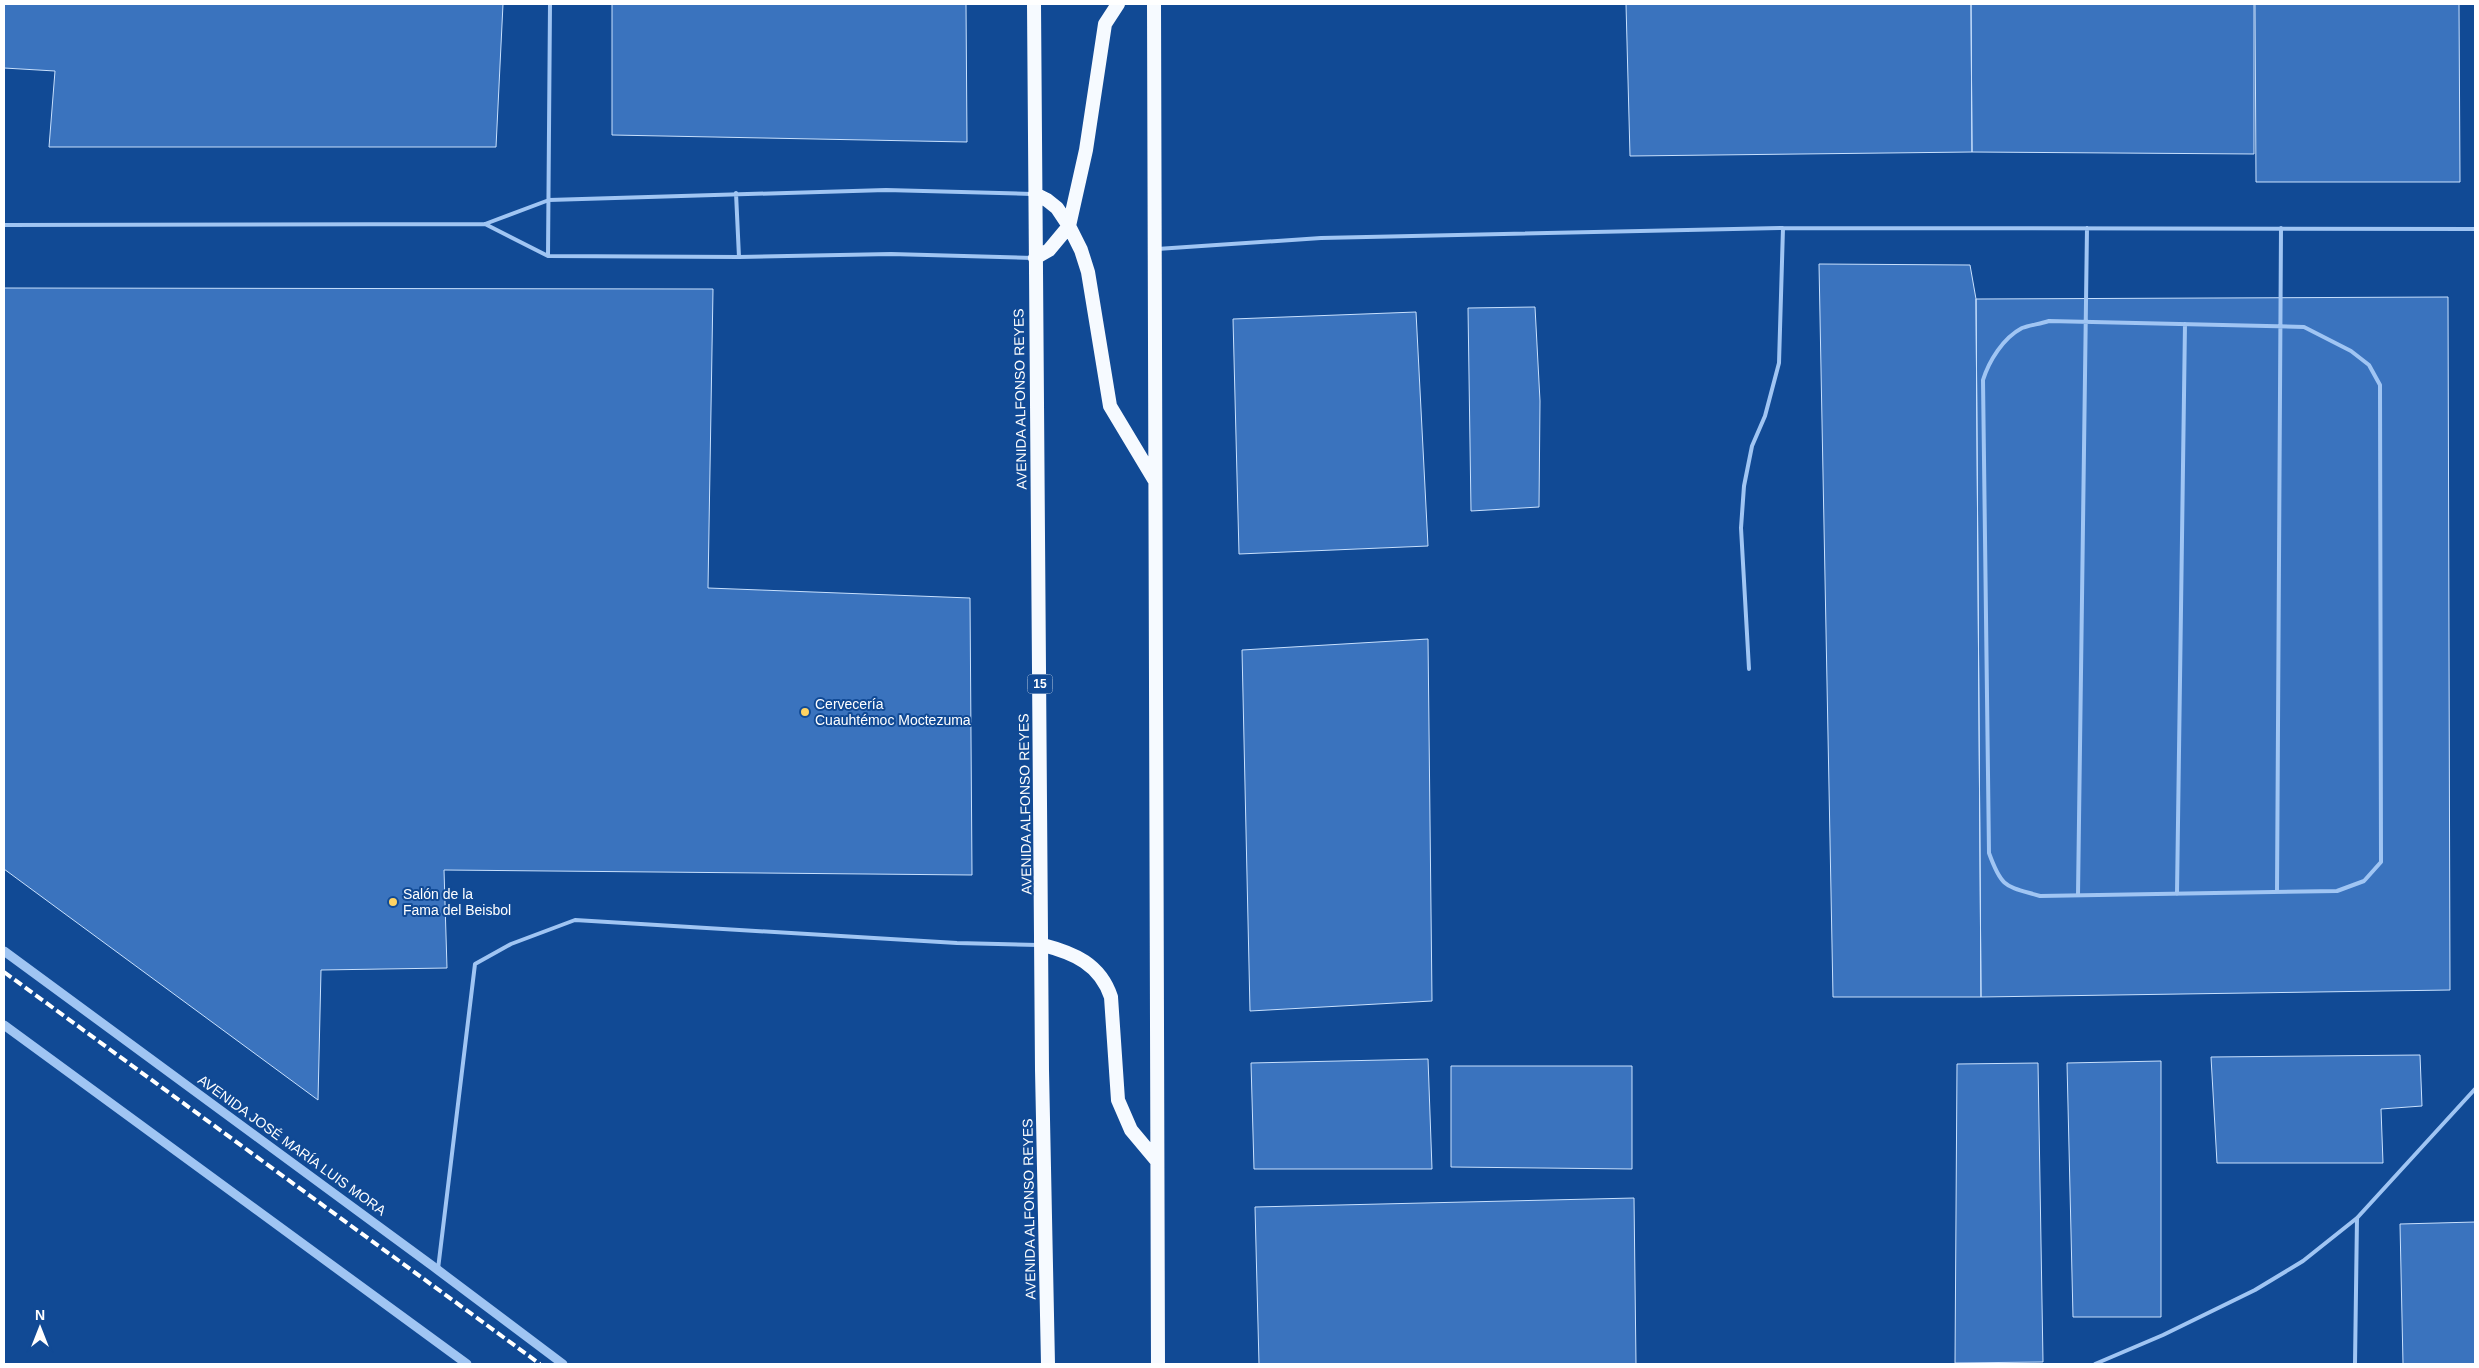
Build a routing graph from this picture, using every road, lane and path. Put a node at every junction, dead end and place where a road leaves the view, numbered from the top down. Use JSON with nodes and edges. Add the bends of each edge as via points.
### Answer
{"nodes":[{"id":1,"x":550,"y":4,"type":"edge"},
{"id":2,"x":1034,"y":4,"type":"edge"},
{"id":3,"x":1118,"y":4,"type":"edge"},
{"id":4,"x":1154,"y":4,"type":"edge"},
{"id":5,"x":736,"y":194,"type":"junction"},
{"id":6,"x":1035,"y":194,"type":"junction"},
{"id":7,"x":549,"y":200,"type":"junction"},
{"id":8,"x":486,"y":224,"type":"junction"},
{"id":9,"x":4,"y":225,"type":"edge"},
{"id":10,"x":1069,"y":226,"type":"junction"},
{"id":11,"x":1783,"y":228,"type":"junction"},
{"id":12,"x":2087,"y":228,"type":"junction"},
{"id":13,"x":2281,"y":228,"type":"junction"},
{"id":14,"x":2475,"y":229,"type":"edge"},
{"id":15,"x":1155,"y":249,"type":"junction"},
{"id":16,"x":548,"y":256,"type":"junction"},
{"id":17,"x":739,"y":257,"type":"junction"},
{"id":18,"x":1035,"y":258,"type":"junction"},
{"id":19,"x":2087,"y":321,"type":"junction"},
{"id":20,"x":2185,"y":324,"type":"junction"},
{"id":21,"x":2279,"y":326,"type":"junction"},
{"id":22,"x":1156,"y":482,"type":"junction"},
{"id":23,"x":1749,"y":669,"type":"dead end"},
{"id":24,"x":2277,"y":892,"type":"junction"},
{"id":25,"x":2177,"y":894,"type":"junction"},
{"id":26,"x":2078,"y":895,"type":"junction"},
{"id":27,"x":1043,"y":945,"type":"junction"},
{"id":28,"x":4,"y":951,"type":"edge"},
{"id":29,"x":4,"y":1024,"type":"edge"},
{"id":30,"x":2475,"y":1089,"type":"edge"},
{"id":31,"x":1157,"y":1161,"type":"junction"},
{"id":32,"x":2357,"y":1218,"type":"junction"},
{"id":33,"x":438,"y":1270,"type":"junction"},
{"id":34,"x":467,"y":1364,"type":"edge"},
{"id":35,"x":562,"y":1364,"type":"edge"},
{"id":36,"x":1048,"y":1364,"type":"edge"},
{"id":37,"x":1158,"y":1364,"type":"edge"},
{"id":38,"x":2095,"y":1364,"type":"edge"},
{"id":39,"x":2355,"y":1364,"type":"edge"}],
"edges":[{"from":1,"to":7,"type":"lane"},
{"from":2,"to":6,"type":"highway","name":"AVENIDA ALFONSO REYES","number":"15"},
{"from":3,"to":10,"type":"highway","via":[[1104,24],[1086,150]]},
{"from":4,"to":15,"type":"highway"},
{"from":5,"to":6,"type":"lane","via":[[886,190]]},
{"from":5,"to":7,"type":"lane"},
{"from":5,"to":17,"type":"lane"},
{"from":6,"to":10,"type":"highway","via":[[1057,208]]},
{"from":6,"to":18,"type":"highway","name":"AVENIDA ALFONSO REYES","number":"15"},
{"from":7,"to":8,"type":"lane"},
{"from":7,"to":16,"type":"lane"},
{"from":8,"to":9,"type":"lane"},
{"from":8,"to":16,"type":"lane"},
{"from":10,"to":18,"type":"highway","via":[[1049,250]]},
{"from":10,"to":22,"type":"highway","via":[[1088,272],[1110,406]]},
{"from":11,"to":12,"type":"lane"},
{"from":11,"to":15,"type":"lane","via":[[1341,238]]},
{"from":11,"to":23,"type":"lane","via":[[1779,363],[1765,416],[1752,446],[1744,486],[1741,528]]},
{"from":12,"to":13,"type":"lane"},
{"from":12,"to":19,"type":"lane"},
{"from":13,"to":14,"type":"lane"},
{"from":13,"to":21,"type":"lane"},
{"from":15,"to":22,"type":"highway"},
{"from":16,"to":17,"type":"lane"},
{"from":17,"to":18,"type":"lane","via":[[891,254]]},
{"from":18,"to":27,"type":"highway","name":"AVENIDA ALFONSO REYES","number":"15"},
{"from":19,"to":20,"type":"lane"},
{"from":19,"to":26,"type":"lane"},
{"from":19,"to":26,"type":"lane","via":[[2049,321],[2021,329],[1996,352],[1982,380],[1989,853],[1995,871],[2006,886],[2040,896]]},
{"from":20,"to":21,"type":"lane"},
{"from":20,"to":25,"type":"lane"},
{"from":21,"to":24,"type":"lane"},
{"from":21,"to":24,"type":"lane","via":[[2304,327],[2351,351],[2369,366],[2380,385],[2381,862],[2364,882],[2337,892]]},
{"from":22,"to":31,"type":"highway"},
{"from":24,"to":25,"type":"lane"},
{"from":25,"to":26,"type":"lane"},
{"from":27,"to":31,"type":"highway","via":[[1071,952],[1087,962],[1106,984],[1111,997],[1118,1100],[1131,1130]]},
{"from":27,"to":33,"type":"lane","via":[[575,920],[511,944],[475,964]]},
{"from":27,"to":36,"type":"highway","name":"AVENIDA ALFONSO REYES","number":"15","via":[[1042,1079]]},
{"from":28,"to":33,"type":"street","name":"AVENIDA JOSÉ MARÍA LUIS MORA"},
{"from":29,"to":34,"type":"street"},
{"from":30,"to":32,"type":"lane"},
{"from":31,"to":37,"type":"highway"},
{"from":32,"to":38,"type":"lane","via":[[2303,1261],[2255,1290]]},
{"from":32,"to":39,"type":"lane"},
{"from":33,"to":35,"type":"street","name":"AVENIDA JOSÉ MARÍA LUIS MORA"}]}
